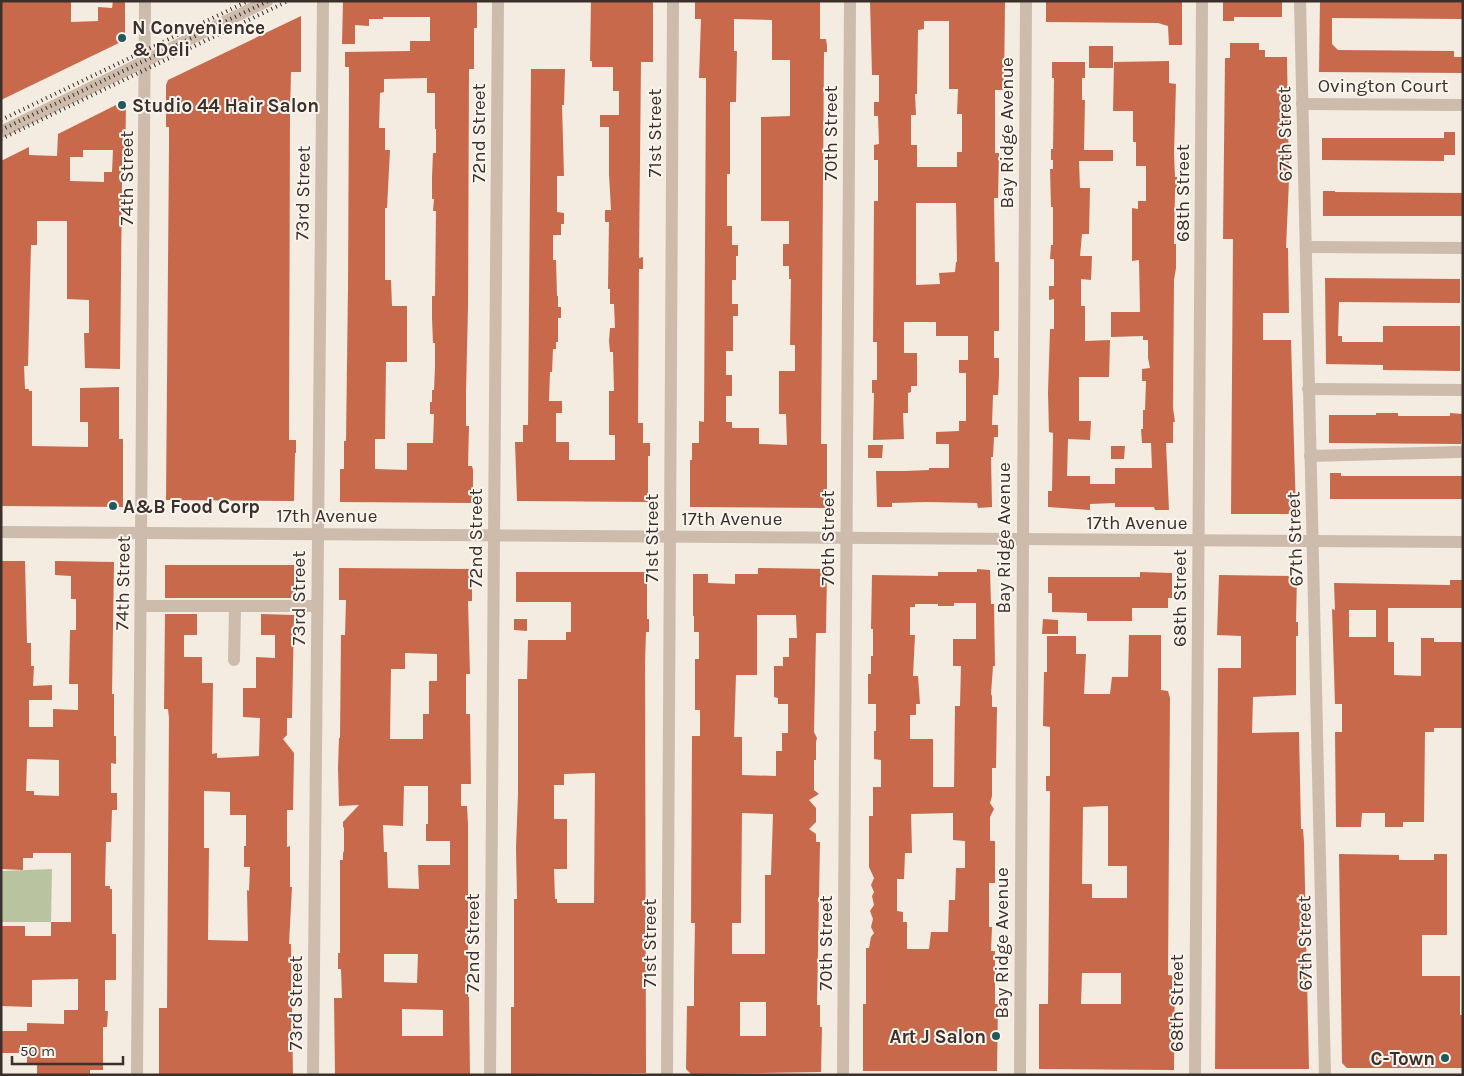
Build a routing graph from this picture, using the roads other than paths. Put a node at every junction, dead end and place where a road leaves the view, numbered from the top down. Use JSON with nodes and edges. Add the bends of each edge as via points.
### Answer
{"nodes":[{"id":1,"x":145,"y":1,"type":"edge"},
{"id":2,"x":268,"y":1,"type":"edge"},
{"id":3,"x":323,"y":1,"type":"edge"},
{"id":4,"x":498,"y":1,"type":"edge"},
{"id":5,"x":673,"y":1,"type":"edge"},
{"id":6,"x":850,"y":1,"type":"edge"},
{"id":7,"x":1026,"y":1,"type":"edge"},
{"id":8,"x":1202,"y":1,"type":"edge"},
{"id":9,"x":1300,"y":1,"type":"edge"},
{"id":10,"x":145,"y":62,"type":"junction"},
{"id":11,"x":1302,"y":104,"type":"junction"},
{"id":12,"x":1463,"y":105,"type":"edge"},
{"id":13,"x":1,"y":132,"type":"edge"},
{"id":14,"x":1306,"y":247,"type":"junction"},
{"id":15,"x":1463,"y":248,"type":"edge"},
{"id":16,"x":1308,"y":389,"type":"junction"},
{"id":17,"x":1463,"y":390,"type":"edge"},
{"id":18,"x":1459,"y":452,"type":"dead end"},
{"id":19,"x":1310,"y":456,"type":"junction"},
{"id":20,"x":1,"y":532,"type":"edge"},
{"id":21,"x":142,"y":533,"type":"junction"},
{"id":22,"x":318,"y":534,"type":"junction"},
{"id":23,"x":494,"y":535,"type":"junction"},
{"id":24,"x":669,"y":536,"type":"junction"},
{"id":25,"x":846,"y":538,"type":"junction"},
{"id":26,"x":1022,"y":540,"type":"junction"},
{"id":27,"x":1198,"y":541,"type":"junction"},
{"id":28,"x":1313,"y":541,"type":"junction"},
{"id":29,"x":1463,"y":542,"type":"edge"},
{"id":30,"x":141,"y":606,"type":"junction"},
{"id":31,"x":317,"y":606,"type":"junction"},
{"id":32,"x":235,"y":607,"type":"junction"},
{"id":33,"x":234,"y":660,"type":"dead end"},
{"id":34,"x":137,"y":1075,"type":"edge"},
{"id":35,"x":313,"y":1075,"type":"edge"},
{"id":36,"x":490,"y":1075,"type":"edge"},
{"id":37,"x":667,"y":1075,"type":"edge"},
{"id":38,"x":843,"y":1075,"type":"edge"},
{"id":39,"x":1020,"y":1075,"type":"edge"},
{"id":40,"x":1195,"y":1075,"type":"edge"},
{"id":41,"x":1326,"y":1075,"type":"edge"}],
"edges":[{"from":1,"to":10,"type":"street","name":"74th Street"},
{"from":2,"to":10,"type":"street"},
{"from":3,"to":22,"type":"street","name":"73rd Street"},
{"from":4,"to":23,"type":"street","name":"72nd Street"},
{"from":5,"to":24,"type":"street","name":"71st Street"},
{"from":6,"to":25,"type":"street","name":"70th Street"},
{"from":7,"to":26,"type":"street","name":"Bay Ridge Avenue"},
{"from":8,"to":27,"type":"street","name":"68th Street"},
{"from":9,"to":11,"type":"street","name":"67th Street"},
{"from":10,"to":13,"type":"street"},
{"from":10,"to":21,"type":"street","name":"74th Street"},
{"from":11,"to":12,"type":"street","name":"Ovington Court"},
{"from":11,"to":14,"type":"street","name":"67th Street"},
{"from":14,"to":15,"type":"street"},
{"from":14,"to":16,"type":"street","name":"67th Street"},
{"from":16,"to":17,"type":"street"},
{"from":16,"to":19,"type":"street","name":"67th Street"},
{"from":18,"to":19,"type":"street"},
{"from":19,"to":28,"type":"street","name":"67th Street"},
{"from":20,"to":21,"type":"street","name":"17th Avenue"},
{"from":21,"to":22,"type":"street","name":"17th Avenue"},
{"from":21,"to":30,"type":"street","name":"74th Street"},
{"from":22,"to":23,"type":"street","name":"17th Avenue"},
{"from":22,"to":31,"type":"street","name":"73rd Street"},
{"from":23,"to":24,"type":"street","name":"17th Avenue"},
{"from":23,"to":36,"type":"street","name":"72nd Street"},
{"from":24,"to":25,"type":"street","name":"17th Avenue"},
{"from":24,"to":37,"type":"street","name":"71st Street"},
{"from":25,"to":26,"type":"street","name":"17th Avenue"},
{"from":25,"to":38,"type":"street","name":"70th Street"},
{"from":26,"to":27,"type":"street","name":"17th Avenue"},
{"from":26,"to":39,"type":"street","name":"Bay Ridge Avenue"},
{"from":27,"to":28,"type":"street","name":"17th Avenue"},
{"from":27,"to":40,"type":"street","name":"68th Street"},
{"from":28,"to":29,"type":"street","name":"17th Avenue"},
{"from":28,"to":41,"type":"street","name":"67th Street"},
{"from":30,"to":32,"type":"street"},
{"from":30,"to":34,"type":"street","name":"74th Street"},
{"from":31,"to":32,"type":"street"},
{"from":31,"to":35,"type":"street","name":"73rd Street"},
{"from":32,"to":33,"type":"street"}]}
